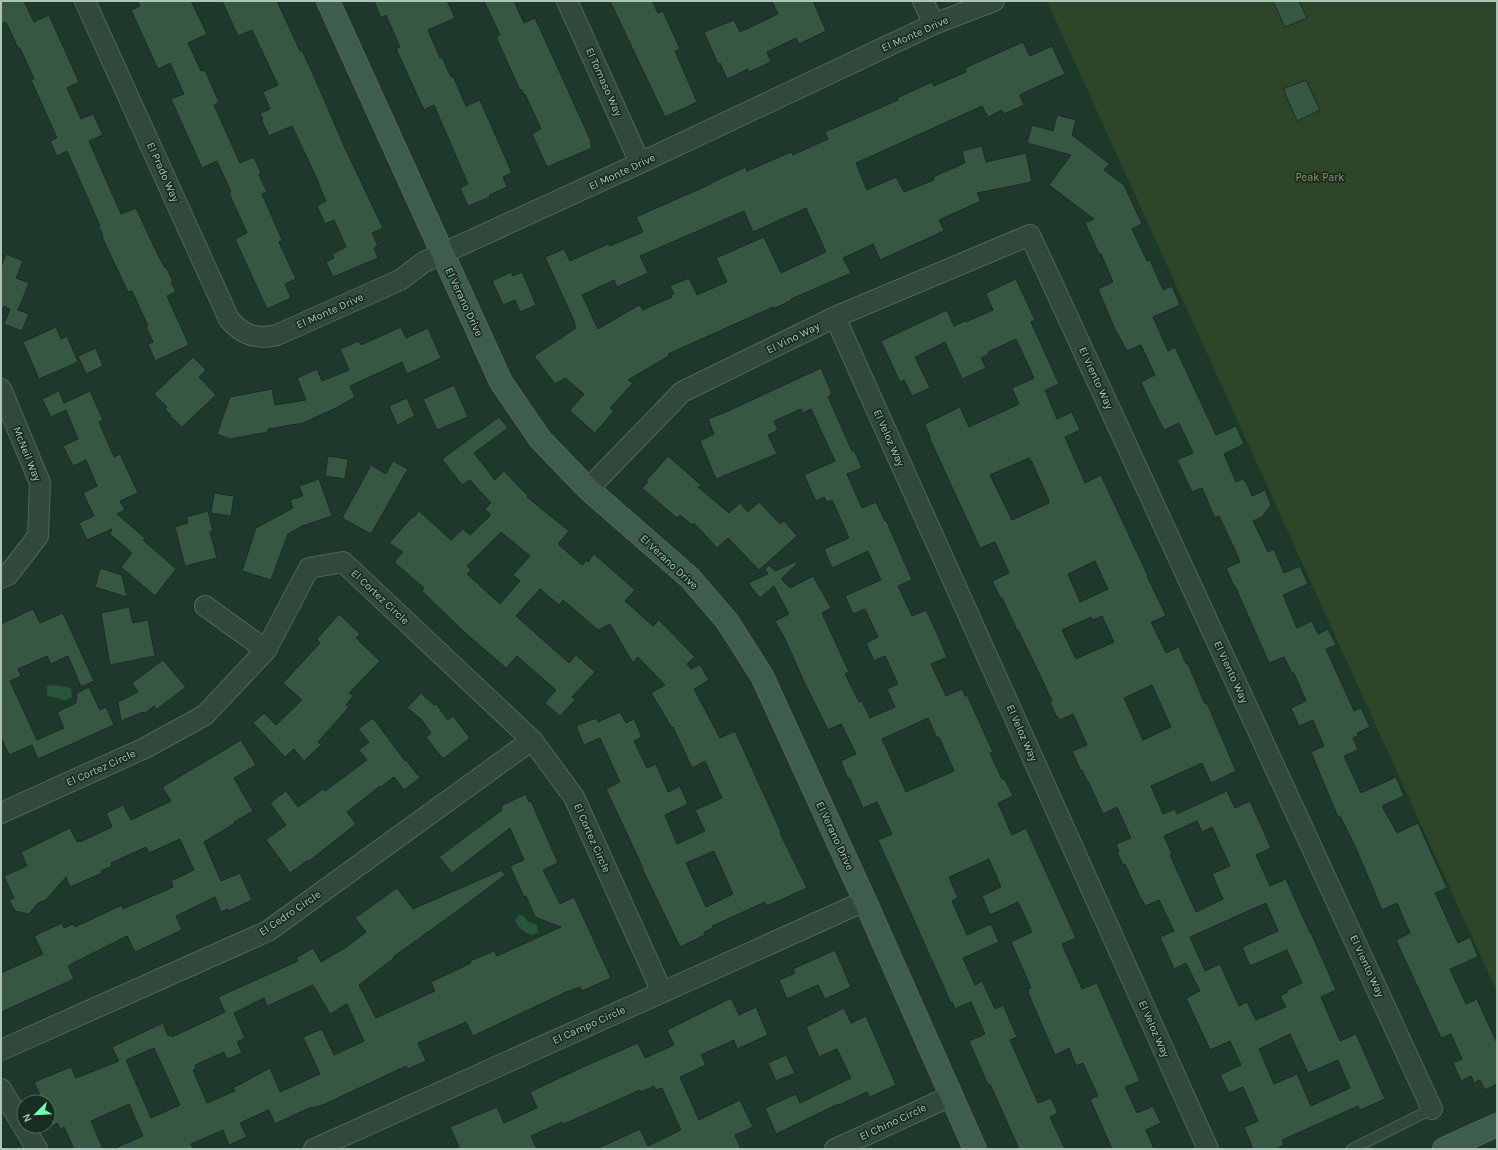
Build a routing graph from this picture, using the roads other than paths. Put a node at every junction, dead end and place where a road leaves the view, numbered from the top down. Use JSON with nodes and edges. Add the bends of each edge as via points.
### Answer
{"nodes":[{"id":1,"x":85,"y":1,"type":"edge"},
{"id":2,"x":328,"y":1,"type":"edge"},
{"id":3,"x":567,"y":1,"type":"edge"},
{"id":4,"x":923,"y":1,"type":"edge"},
{"id":5,"x":994,"y":1,"type":"edge"},
{"id":6,"x":934,"y":24,"type":"junction"},
{"id":7,"x":640,"y":163,"type":"junction"},
{"id":8,"x":1030,"y":235,"type":"joint"},
{"id":9,"x":442,"y":254,"type":"junction"},
{"id":10,"x":835,"y":317,"type":"junction"},
{"id":11,"x":247,"y":341,"type":"joint"},
{"id":12,"x":1,"y":389,"type":"edge"},
{"id":13,"x":588,"y":489,"type":"junction"},
{"id":14,"x":1,"y":578,"type":"edge"},
{"id":15,"x":204,"y":606,"type":"dead end"},
{"id":16,"x":266,"y":650,"type":"junction"},
{"id":17,"x":532,"y":740,"type":"junction"},
{"id":18,"x":1,"y":813,"type":"edge"},
{"id":19,"x":865,"y":901,"type":"junction"},
{"id":20,"x":662,"y":992,"type":"junction"},
{"id":21,"x":1,"y":1050,"type":"edge"},
{"id":22,"x":1,"y":1089,"type":"edge"},
{"id":23,"x":951,"y":1096,"type":"junction"},
{"id":24,"x":1432,"y":1109,"type":"joint"},
{"id":25,"x":1497,"y":1125,"type":"edge"},
{"id":26,"x":37,"y":1149,"type":"edge"},
{"id":27,"x":314,"y":1149,"type":"edge"},
{"id":28,"x":835,"y":1149,"type":"edge"},
{"id":29,"x":975,"y":1149,"type":"edge"},
{"id":30,"x":1208,"y":1149,"type":"edge"},
{"id":31,"x":1352,"y":1149,"type":"edge"},
{"id":32,"x":1444,"y":1149,"type":"edge"}],
"edges":[{"from":1,"to":11,"type":"street","name":"El Prado Way","via":[[229,319]]},
{"from":2,"to":9,"type":"street","name":"El Verano Drive"},
{"from":3,"to":7,"type":"street","name":"El Tomaso Way"},
{"from":4,"to":6,"type":"street"},
{"from":5,"to":6,"type":"street","name":"El Monte Drive"},
{"from":6,"to":7,"type":"street","name":"El Monte Drive"},
{"from":7,"to":9,"type":"street","name":"El Monte Drive"},
{"from":8,"to":10,"type":"street","name":"El Vino Way"},
{"from":8,"to":24,"type":"street","name":"El Viento Way"},
{"from":9,"to":11,"type":"street","name":"El Monte Drive","via":[[424,262],[400,280],[276,335]]},
{"from":9,"to":13,"type":"street","name":"El Verano Drive","via":[[501,382],[540,439]]},
{"from":10,"to":13,"type":"street","name":"El Vino Way","via":[[682,392]]},
{"from":10,"to":30,"type":"street","name":"El Veloz Way"},
{"from":12,"to":14,"type":"street","name":"McNeil Way","via":[[40,483],[38,536],[8,575]]},
{"from":13,"to":19,"type":"street","name":"El Verano Drive","via":[[690,578],[727,622],[762,676]]},
{"from":15,"to":16,"type":"street"},
{"from":16,"to":17,"type":"street","name":"El Cortez Circle","via":[[309,568],[342,562]]},
{"from":16,"to":18,"type":"street","name":"El Cortez Circle","via":[[205,715],[144,748]]},
{"from":17,"to":20,"type":"street","name":"El Cortez Circle","via":[[574,797]]},
{"from":17,"to":21,"type":"street","name":"El Cedro Circle","via":[[268,931]]},
{"from":19,"to":20,"type":"street","name":"El Campo Circle"},
{"from":19,"to":23,"type":"street","name":"El Verano Drive"},
{"from":20,"to":27,"type":"street","name":"El Campo Circle"},
{"from":22,"to":26,"type":"street"},
{"from":23,"to":28,"type":"street","name":"El Chino Circle"},
{"from":23,"to":29,"type":"street","name":"El Verano Drive"},
{"from":24,"to":31,"type":"lane"},
{"from":25,"to":32,"type":"street"}]}
